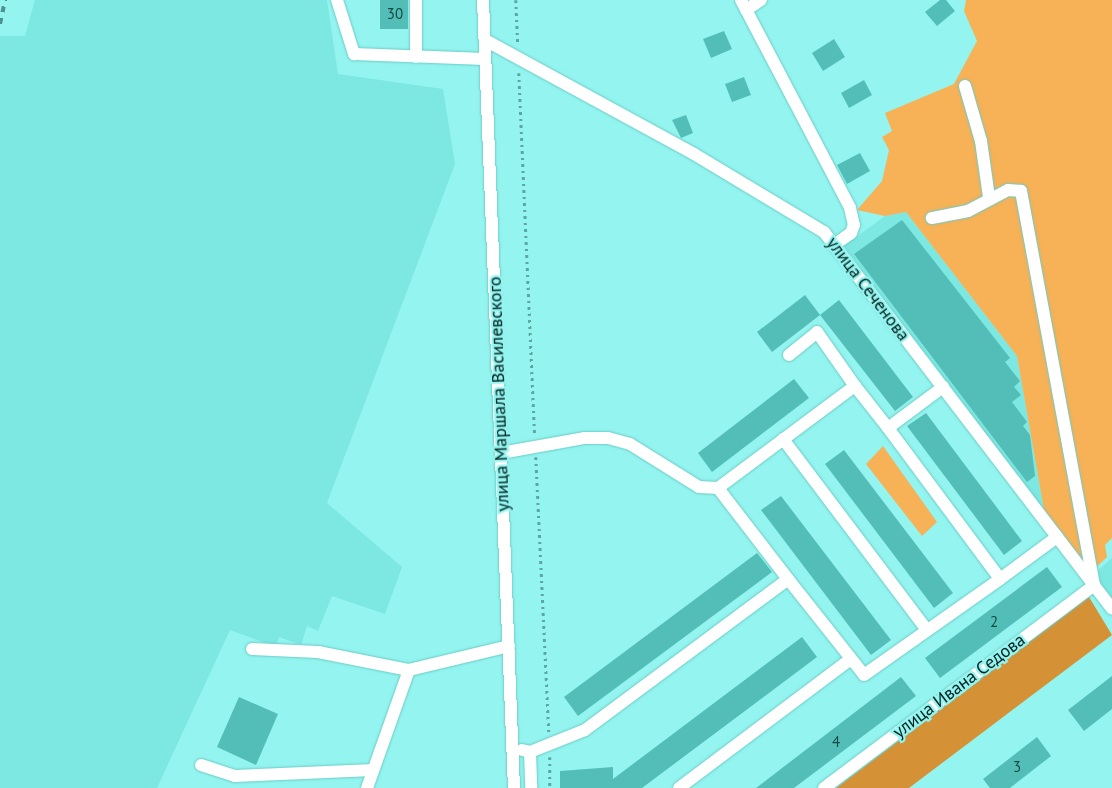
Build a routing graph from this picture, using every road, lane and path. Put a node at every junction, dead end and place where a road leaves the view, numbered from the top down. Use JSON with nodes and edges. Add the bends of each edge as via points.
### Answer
{"nodes":[{"id":1,"x":337,"y":0,"type":"edge"},
{"id":2,"x":416,"y":0,"type":"edge"},
{"id":3,"x":483,"y":0,"type":"edge"},
{"id":4,"x":516,"y":0,"type":"edge"},
{"id":5,"x":761,"y":0,"type":"edge"},
{"id":6,"x":743,"y":5,"type":"edge"},
{"id":7,"x":485,"y":40,"type":"junction"},
{"id":8,"x":416,"y":57,"type":"junction"},
{"id":9,"x":518,"y":58,"type":"junction"},
{"id":10,"x":486,"y":59,"type":"junction"},
{"id":11,"x":965,"y":86,"type":"dead end"},
{"id":12,"x":989,"y":197,"type":"junction"},
{"id":13,"x":932,"y":218,"type":"dead end"},
{"id":14,"x":834,"y":245,"type":"junction"},
{"id":15,"x":789,"y":355,"type":"dead end"},
{"id":16,"x":855,"y":386,"type":"junction"},
{"id":17,"x":943,"y":387,"type":"junction"},
{"id":18,"x":888,"y":428,"type":"junction"},
{"id":19,"x":783,"y":438,"type":"junction"},
{"id":20,"x":536,"y":446,"type":"junction"},
{"id":21,"x":501,"y":453,"type":"junction"},
{"id":22,"x":718,"y":488,"type":"junction"},
{"id":23,"x":1057,"y":537,"type":"junction"},
{"id":24,"x":788,"y":578,"type":"junction"},
{"id":25,"x":1000,"y":579,"type":"junction"},
{"id":26,"x":1094,"y":585,"type":"junction"},
{"id":27,"x":1112,"y":609,"type":"edge"},
{"id":28,"x":928,"y":630,"type":"junction"},
{"id":29,"x":509,"y":646,"type":"junction"},
{"id":30,"x":252,"y":649,"type":"dead end"},
{"id":31,"x":851,"y":659,"type":"junction"},
{"id":32,"x":409,"y":670,"type":"junction"},
{"id":33,"x":550,"y":744,"type":"junction"},
{"id":34,"x":512,"y":748,"type":"junction"},
{"id":35,"x":530,"y":752,"type":"junction"},
{"id":36,"x":201,"y":764,"type":"dead end"},
{"id":37,"x":374,"y":770,"type":"junction"},
{"id":38,"x":840,"y":783,"type":"edge"},
{"id":39,"x":367,"y":788,"type":"edge"},
{"id":40,"x":514,"y":788,"type":"edge"},
{"id":41,"x":531,"y":788,"type":"edge"},
{"id":42,"x":550,"y":788,"type":"edge"},
{"id":43,"x":679,"y":788,"type":"edge"},
{"id":44,"x":824,"y":788,"type":"edge"}],
"edges":[{"from":1,"to":8,"type":"street","via":[[354,54]]},
{"from":2,"to":8,"type":"street"},
{"from":3,"to":7,"type":"street","name":"улица Маршала Василевского"},
{"from":4,"to":9,"type":"path"},
{"from":5,"to":6,"type":"street"},
{"from":6,"to":14,"type":"street","via":[[853,217],[851,233]]},
{"from":7,"to":9,"type":"street","name":"улица Сеченова"},
{"from":7,"to":10,"type":"street","name":"улица Маршала Василевского"},
{"from":8,"to":10,"type":"street"},
{"from":9,"to":14,"type":"street","name":"улица Сеченова","via":[[694,154],[824,232]]},
{"from":9,"to":20,"type":"path"},
{"from":10,"to":21,"type":"street","name":"улица Маршала Василевского"},
{"from":11,"to":12,"type":"street","via":[[982,141]]},
{"from":12,"to":13,"type":"street","via":[[968,211]]},
{"from":12,"to":26,"type":"street","via":[[1021,192],[1027,207]]},
{"from":14,"to":17,"type":"street","name":"улица Сеченова"},
{"from":15,"to":16,"type":"street","via":[[817,332]]},
{"from":16,"to":18,"type":"street"},
{"from":16,"to":19,"type":"street"},
{"from":17,"to":18,"type":"street"},
{"from":17,"to":23,"type":"street","name":"улица Сеченова"},
{"from":18,"to":25,"type":"street"},
{"from":19,"to":22,"type":"street"},
{"from":19,"to":28,"type":"street"},
{"from":20,"to":21,"type":"street"},
{"from":20,"to":22,"type":"street","via":[[608,438],[630,444],[700,487]]},
{"from":20,"to":33,"type":"path"},
{"from":21,"to":29,"type":"street","name":"улица Маршала Василевского"},
{"from":22,"to":24,"type":"street"},
{"from":23,"to":25,"type":"street"},
{"from":23,"to":26,"type":"street","name":"улица Сеченова"},
{"from":24,"to":31,"type":"street"},
{"from":24,"to":33,"type":"street","via":[[585,730]]},
{"from":25,"to":28,"type":"street"},
{"from":26,"to":27,"type":"street","name":"улица Сеченова"},
{"from":26,"to":38,"type":"street","name":"улица Ивана Седова"},
{"from":28,"to":31,"type":"street","via":[[864,675]]},
{"from":29,"to":32,"type":"street"},
{"from":29,"to":34,"type":"street","name":"улица Маршала Василевского"},
{"from":30,"to":32,"type":"street","via":[[318,652]]},
{"from":31,"to":43,"type":"street"},
{"from":32,"to":37,"type":"street"},
{"from":33,"to":35,"type":"street"},
{"from":33,"to":42,"type":"path"},
{"from":34,"to":35,"type":"street"},
{"from":34,"to":40,"type":"street","name":"улица Маршала Василевского"},
{"from":35,"to":41,"type":"street"},
{"from":36,"to":37,"type":"street","via":[[235,776]]},
{"from":37,"to":39,"type":"street"},
{"from":38,"to":44,"type":"street","name":"улица Ивана Седова"}]}
